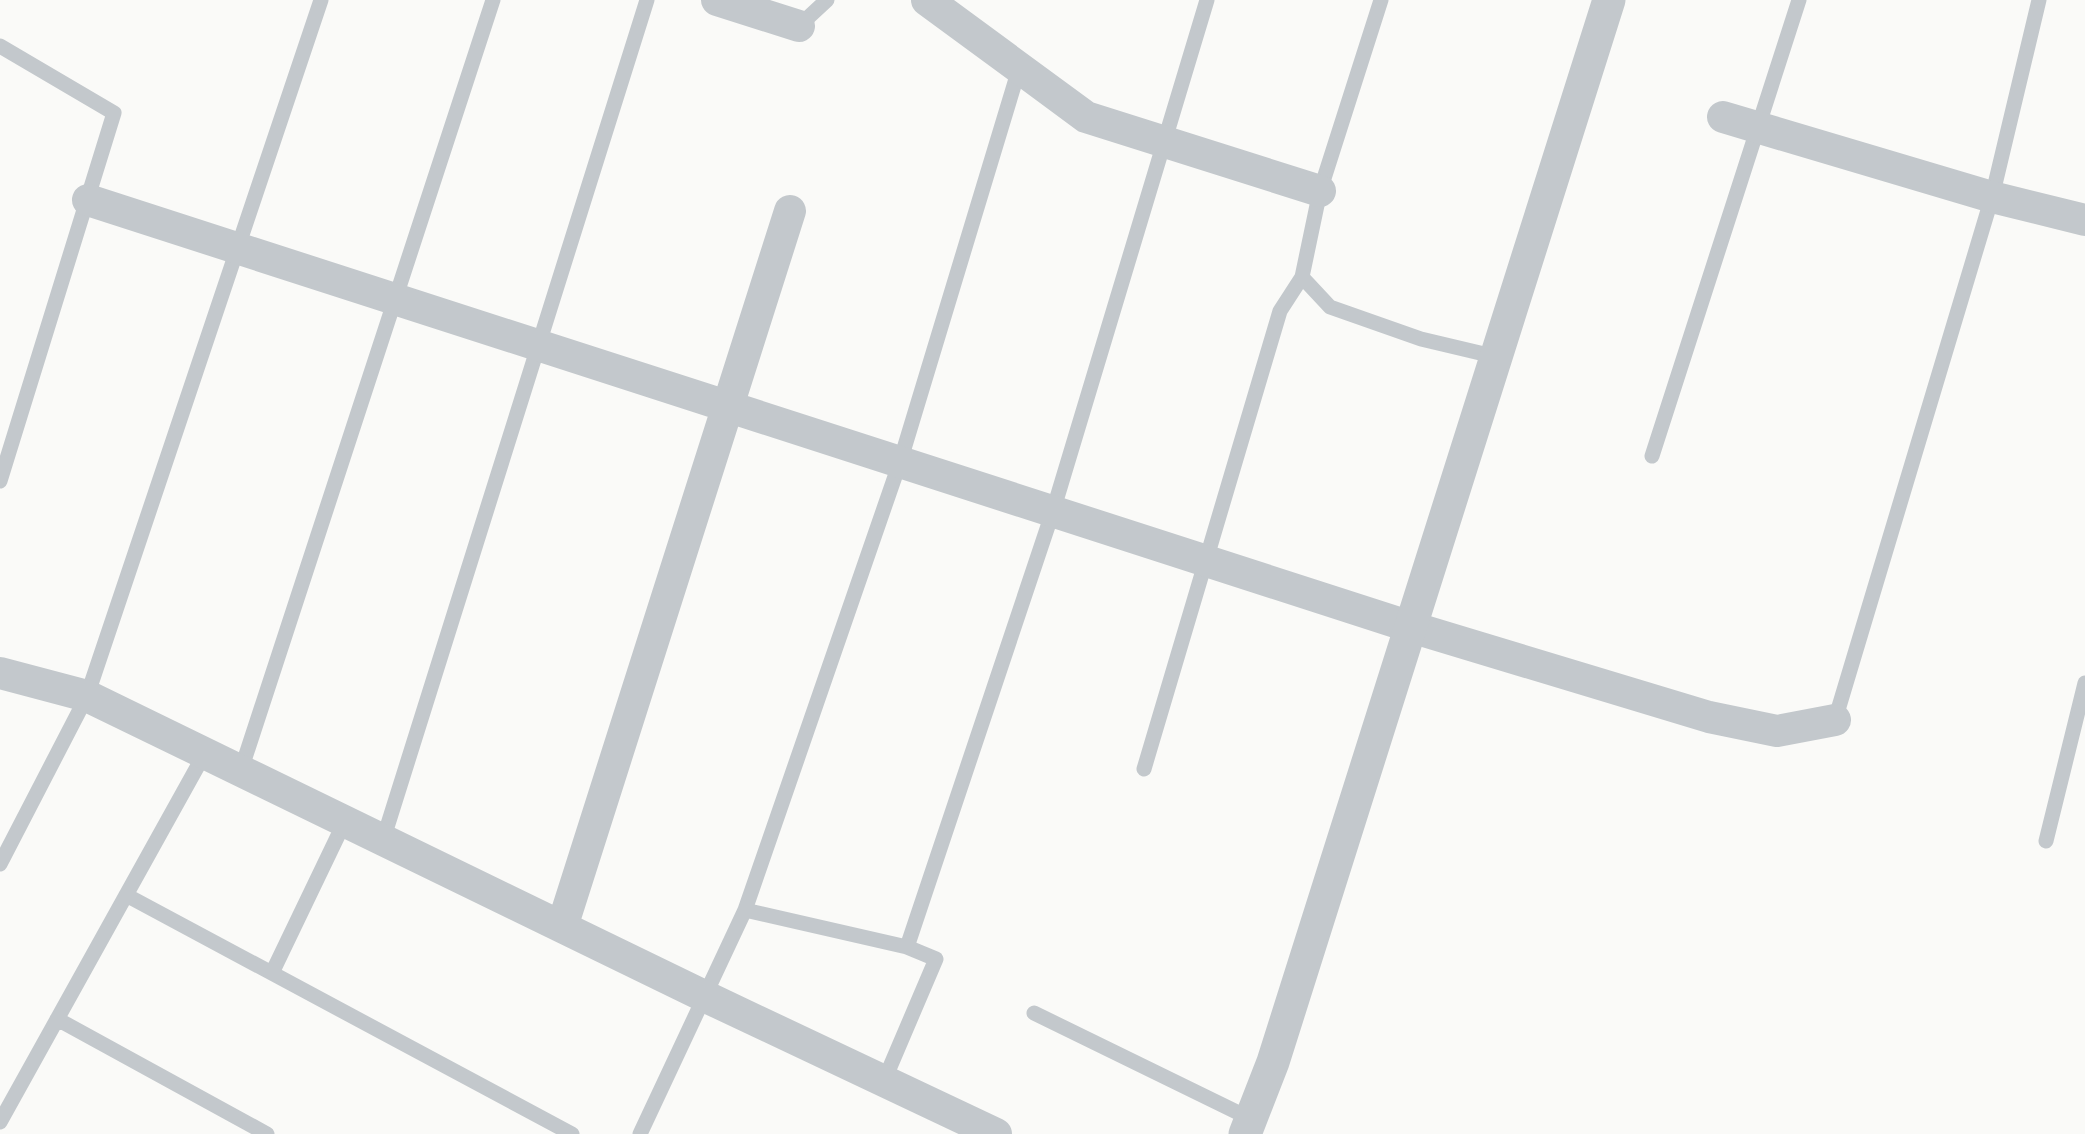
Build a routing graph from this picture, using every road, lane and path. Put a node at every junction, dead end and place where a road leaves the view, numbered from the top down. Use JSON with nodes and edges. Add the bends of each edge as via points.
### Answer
{"nodes":[{"id":1,"x":321,"y":0,"type":"edge"},
{"id":2,"x":493,"y":0,"type":"edge"},
{"id":3,"x":648,"y":0,"type":"edge"},
{"id":4,"x":717,"y":0,"type":"edge"},
{"id":5,"x":827,"y":0,"type":"edge"},
{"id":6,"x":927,"y":0,"type":"edge"},
{"id":7,"x":1207,"y":0,"type":"edge"},
{"id":8,"x":1381,"y":0,"type":"edge"},
{"id":9,"x":1609,"y":0,"type":"edge"},
{"id":10,"x":1799,"y":0,"type":"edge"},
{"id":11,"x":2039,"y":0,"type":"edge"},
{"id":12,"x":799,"y":26,"type":"joint"},
{"id":13,"x":0,"y":46,"type":"edge"},
{"id":14,"x":1019,"y":69,"type":"junction"},
{"id":15,"x":1723,"y":117,"type":"dead end"},
{"id":16,"x":1757,"y":127,"type":"junction"},
{"id":17,"x":1166,"y":142,"type":"junction"},
{"id":18,"x":1320,"y":191,"type":"junction"},
{"id":19,"x":1992,"y":197,"type":"junction"},
{"id":20,"x":88,"y":200,"type":"junction"},
{"id":21,"x":790,"y":212,"type":"dead end"},
{"id":22,"x":2085,"y":220,"type":"edge"},
{"id":23,"x":238,"y":248,"type":"junction"},
{"id":24,"x":1302,"y":277,"type":"junction"},
{"id":25,"x":396,"y":299,"type":"junction"},
{"id":26,"x":539,"y":346,"type":"junction"},
{"id":27,"x":1497,"y":357,"type":"junction"},
{"id":28,"x":728,"y":406,"type":"junction"},
{"id":29,"x":1652,"y":456,"type":"dead end"},
{"id":30,"x":900,"y":462,"type":"junction"},
{"id":31,"x":0,"y":481,"type":"edge"},
{"id":32,"x":1053,"y":511,"type":"junction"},
{"id":33,"x":1206,"y":561,"type":"junction"},
{"id":34,"x":1411,"y":627,"type":"junction"},
{"id":35,"x":0,"y":673,"type":"edge"},
{"id":36,"x":2085,"y":683,"type":"edge"},
{"id":37,"x":87,"y":696,"type":"junction"},
{"id":38,"x":1835,"y":720,"type":"joint"},
{"id":39,"x":205,"y":753,"type":"junction"},
{"id":40,"x":1144,"y":769,"type":"dead end"},
{"id":41,"x":241,"y":770,"type":"junction"},
{"id":42,"x":345,"y":821,"type":"junction"},
{"id":43,"x":383,"y":840,"type":"junction"},
{"id":44,"x":2046,"y":841,"type":"dead end"},
{"id":45,"x":0,"y":864,"type":"edge"},
{"id":46,"x":126,"y":895,"type":"junction"},
{"id":47,"x":745,"y":910,"type":"junction"},
{"id":48,"x":562,"y":927,"type":"junction"},
{"id":49,"x":907,"y":948,"type":"junction"},
{"id":50,"x":272,"y":973,"type":"junction"},
{"id":51,"x":704,"y":996,"type":"junction"},
{"id":52,"x":1034,"y":1013,"type":"dead end"},
{"id":53,"x":57,"y":1018,"type":"junction"},
{"id":54,"x":884,"y":1081,"type":"junction"},
{"id":55,"x":0,"y":1122,"type":"edge"},
{"id":56,"x":1248,"y":1126,"type":"edge"},
{"id":57,"x":644,"y":1133,"type":"edge"},
{"id":58,"x":267,"y":1134,"type":"edge"},
{"id":59,"x":572,"y":1134,"type":"edge"},
{"id":60,"x":996,"y":1134,"type":"edge"}],
"edges":[{"from":1,"to":23,"type":"lane"},
{"from":2,"to":25,"type":"lane"},
{"from":3,"to":26,"type":"lane"},
{"from":4,"to":12,"type":"street"},
{"from":5,"to":12,"type":"lane"},
{"from":6,"to":14,"type":"street"},
{"from":7,"to":17,"type":"lane"},
{"from":8,"to":18,"type":"lane"},
{"from":9,"to":27,"type":"street"},
{"from":10,"to":16,"type":"lane"},
{"from":11,"to":19,"type":"lane"},
{"from":13,"to":20,"type":"lane","via":[[114,113]]},
{"from":14,"to":17,"type":"street","via":[[1086,117]]},
{"from":14,"to":30,"type":"lane"},
{"from":15,"to":16,"type":"street"},
{"from":16,"to":19,"type":"street"},
{"from":16,"to":29,"type":"lane"},
{"from":17,"to":18,"type":"street"},
{"from":17,"to":32,"type":"lane"},
{"from":18,"to":24,"type":"lane"},
{"from":19,"to":22,"type":"street"},
{"from":19,"to":38,"type":"lane"},
{"from":20,"to":23,"type":"street"},
{"from":20,"to":31,"type":"lane"},
{"from":21,"to":28,"type":"street"},
{"from":23,"to":25,"type":"street"},
{"from":23,"to":37,"type":"lane"},
{"from":24,"to":27,"type":"lane","via":[[1330,307],[1421,339]]},
{"from":24,"to":33,"type":"lane","via":[[1280,310]]},
{"from":25,"to":26,"type":"street"},
{"from":25,"to":41,"type":"lane"},
{"from":26,"to":28,"type":"street"},
{"from":26,"to":43,"type":"lane"},
{"from":27,"to":34,"type":"street"},
{"from":28,"to":30,"type":"street"},
{"from":28,"to":48,"type":"street"},
{"from":30,"to":32,"type":"street"},
{"from":30,"to":47,"type":"lane"},
{"from":32,"to":33,"type":"street"},
{"from":32,"to":49,"type":"lane"},
{"from":33,"to":34,"type":"street"},
{"from":33,"to":40,"type":"lane"},
{"from":34,"to":38,"type":"street","via":[[1709,717],[1778,731]]},
{"from":34,"to":56,"type":"street","via":[[1273,1062]]},
{"from":35,"to":37,"type":"street"},
{"from":36,"to":44,"type":"lane"},
{"from":37,"to":39,"type":"street"},
{"from":37,"to":45,"type":"lane"},
{"from":39,"to":41,"type":"street"},
{"from":39,"to":46,"type":"lane"},
{"from":41,"to":42,"type":"street"},
{"from":42,"to":43,"type":"street"},
{"from":42,"to":50,"type":"lane"},
{"from":43,"to":48,"type":"street"},
{"from":46,"to":50,"type":"lane"},
{"from":46,"to":53,"type":"lane"},
{"from":47,"to":49,"type":"lane"},
{"from":47,"to":51,"type":"lane"},
{"from":48,"to":51,"type":"street"},
{"from":49,"to":54,"type":"lane","via":[[936,959]]},
{"from":50,"to":59,"type":"lane"},
{"from":51,"to":54,"type":"street"},
{"from":51,"to":57,"type":"lane"},
{"from":52,"to":56,"type":"lane"},
{"from":53,"to":55,"type":"lane"},
{"from":53,"to":58,"type":"lane"},
{"from":54,"to":60,"type":"street"}]}
